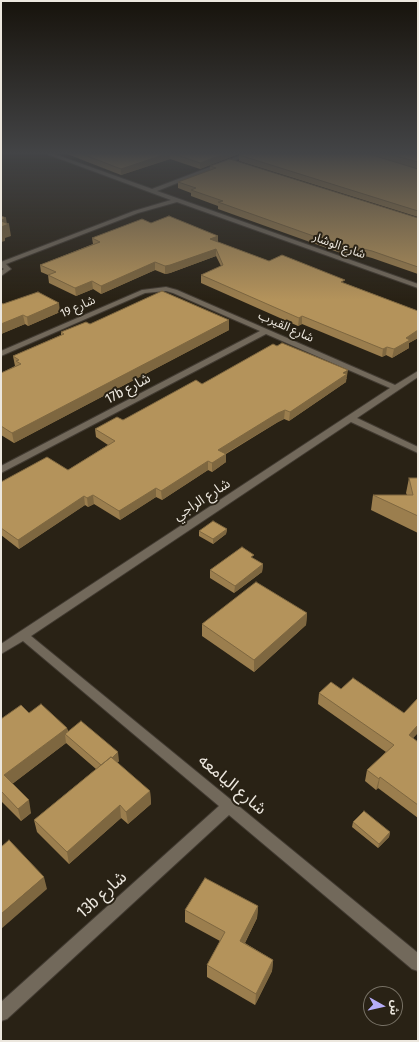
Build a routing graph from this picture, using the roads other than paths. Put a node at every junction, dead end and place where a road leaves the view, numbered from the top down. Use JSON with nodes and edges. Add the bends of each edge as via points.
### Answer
{"nodes":[{"id":1,"x":163,"y":203,"type":"edge"},
{"id":2,"x":183,"y":203,"type":"edge"},
{"id":3,"x":1,"y":264,"type":"edge"},
{"id":4,"x":1,"y":274,"type":"edge"},
{"id":5,"x":418,"y":286,"type":"edge"},
{"id":6,"x":166,"y":289,"type":"joint"},
{"id":7,"x":266,"y":331,"type":"junction"},
{"id":8,"x":1,"y":354,"type":"edge"},
{"id":9,"x":418,"y":373,"type":"edge"},
{"id":10,"x":396,"y":388,"type":"junction"},
{"id":11,"x":350,"y":418,"type":"junction"},
{"id":12,"x":418,"y":450,"type":"edge"},
{"id":13,"x":1,"y":470,"type":"edge"},
{"id":14,"x":23,"y":635,"type":"junction"},
{"id":15,"x":1,"y":650,"type":"edge"},
{"id":16,"x":229,"y":806,"type":"junction"},
{"id":17,"x":418,"y":963,"type":"edge"},
{"id":18,"x":1,"y":1013,"type":"edge"}],
"edges":[{"from":1,"to":3,"type":"street"},
{"from":2,"to":5,"type":"street","name":"شارع الوشار"},
{"from":3,"to":4,"type":"street","via":[[8,269]]},
{"from":6,"to":7,"type":"street","name":"شارع القيرب"},
{"from":6,"to":8,"type":"street","name":"شارع 19","via":[[134,294]]},
{"from":7,"to":10,"type":"street","name":"شارع القيرب"},
{"from":7,"to":13,"type":"street","name":"17b شارع"},
{"from":9,"to":10,"type":"street","name":"شارع الراجي"},
{"from":10,"to":11,"type":"street","name":"شارع الراجي"},
{"from":11,"to":12,"type":"street"},
{"from":11,"to":14,"type":"street","name":"شارع الراجي"},
{"from":14,"to":15,"type":"street","name":"شارع الراجي"},
{"from":14,"to":16,"type":"street","name":"شارع اليامعه"},
{"from":16,"to":17,"type":"street","name":"شارع اليامعه"},
{"from":16,"to":18,"type":"street","name":"13b شارع"}]}
